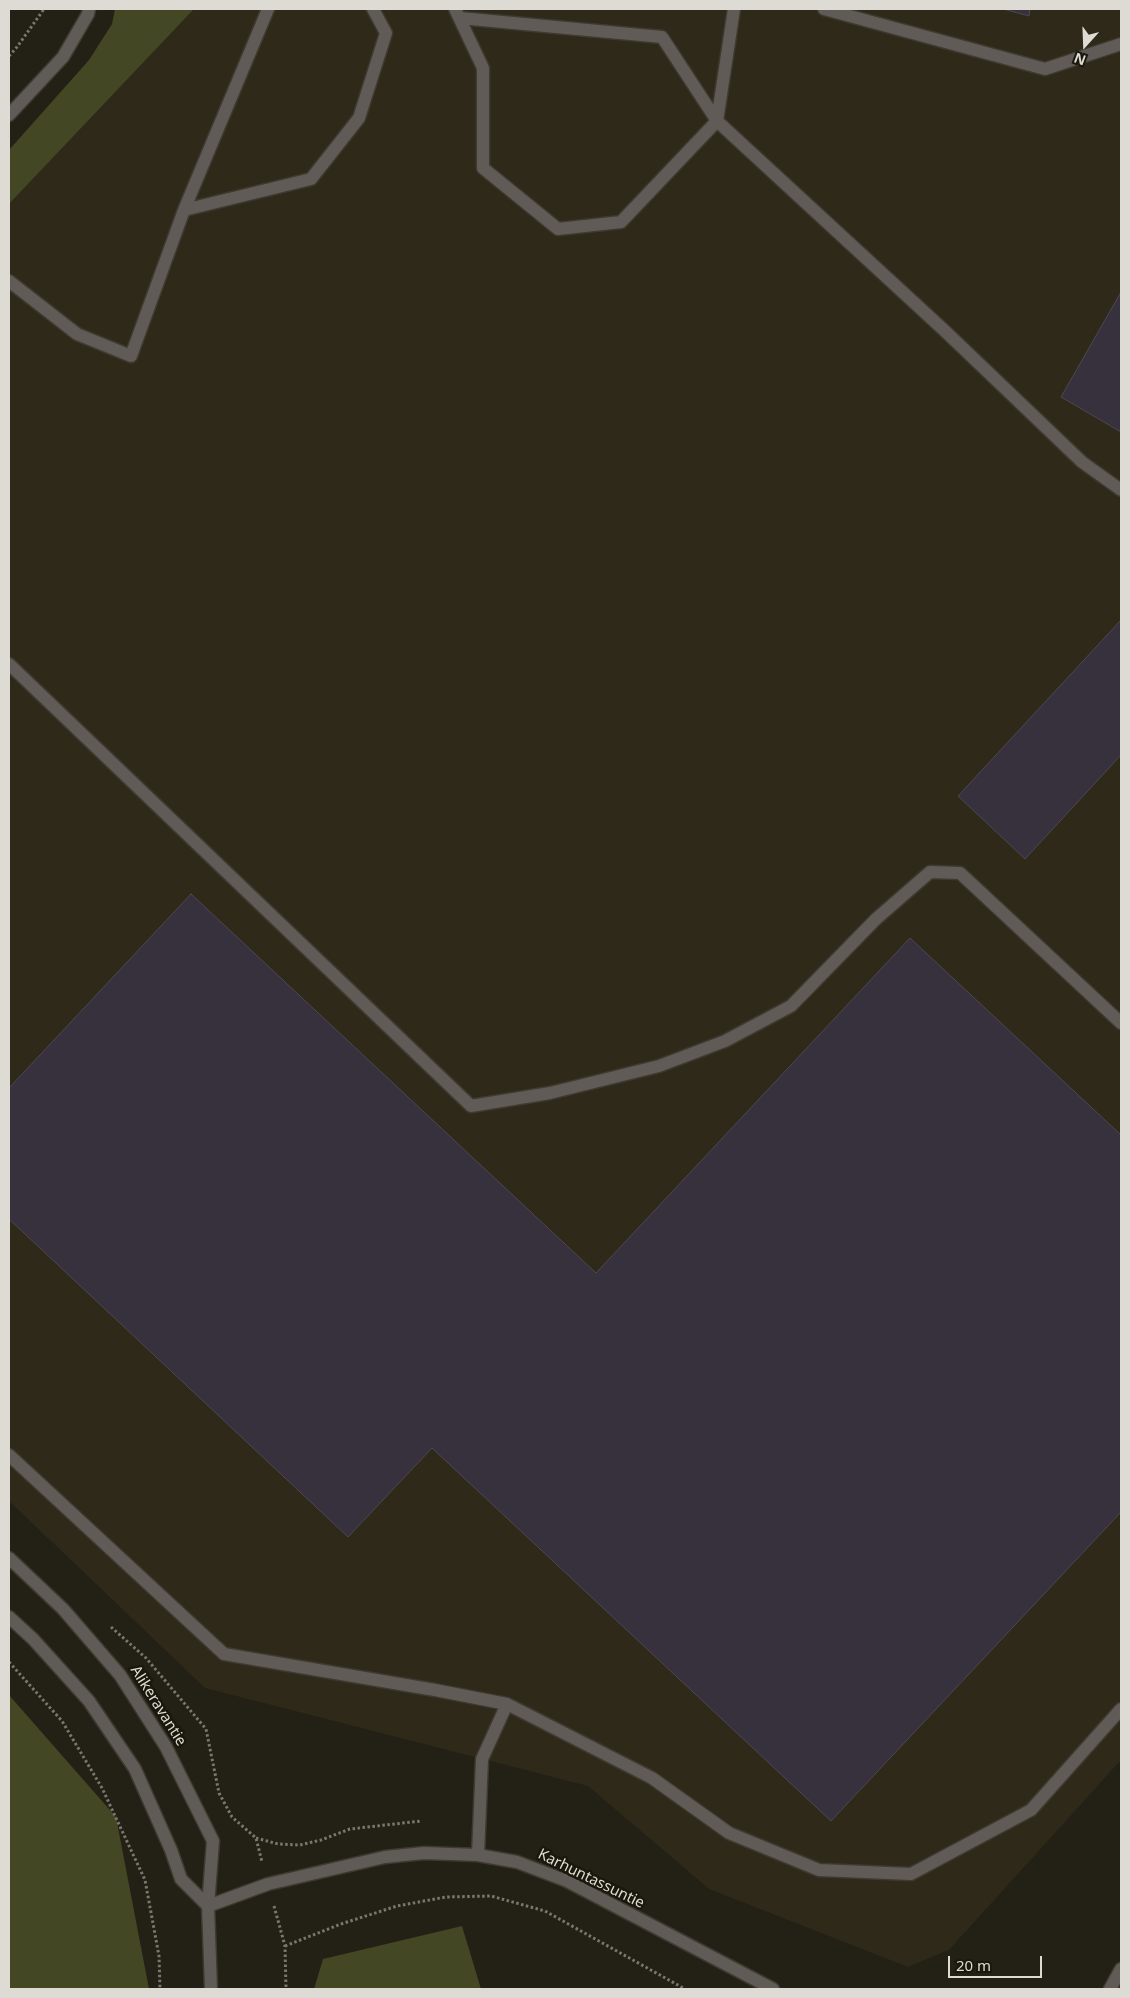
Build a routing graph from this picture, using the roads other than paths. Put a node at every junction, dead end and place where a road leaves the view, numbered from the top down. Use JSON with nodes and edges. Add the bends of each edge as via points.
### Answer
{"nodes":[{"id":1,"x":90,"y":9,"type":"edge"},
{"id":2,"x":268,"y":9,"type":"edge"},
{"id":3,"x":374,"y":9,"type":"edge"},
{"id":4,"x":734,"y":9,"type":"edge"},
{"id":5,"x":824,"y":9,"type":"edge"},
{"id":6,"x":458,"y":13,"type":"edge"},
{"id":7,"x":1121,"y":44,"type":"edge"},
{"id":8,"x":9,"y":115,"type":"edge"},
{"id":9,"x":717,"y":121,"type":"junction"},
{"id":10,"x":184,"y":210,"type":"junction"},
{"id":11,"x":9,"y":281,"type":"edge"},
{"id":12,"x":1121,"y":490,"type":"edge"},
{"id":13,"x":9,"y":664,"type":"edge"},
{"id":14,"x":1121,"y":1023,"type":"edge"},
{"id":15,"x":9,"y":1455,"type":"edge"},
{"id":16,"x":9,"y":1558,"type":"edge"},
{"id":17,"x":9,"y":1617,"type":"edge"},
{"id":18,"x":507,"y":1704,"type":"junction"},
{"id":19,"x":1121,"y":1709,"type":"edge"},
{"id":20,"x":478,"y":1855,"type":"junction"},
{"id":21,"x":208,"y":1906,"type":"junction"},
{"id":22,"x":1121,"y":1969,"type":"edge"},
{"id":23,"x":211,"y":1989,"type":"edge"},
{"id":24,"x":773,"y":1989,"type":"edge"},
{"id":25,"x":1110,"y":1989,"type":"edge"}],
"edges":[{"from":1,"to":8,"type":"street","via":[[63,57]]},
{"from":2,"to":10,"type":"street"},
{"from":3,"to":10,"type":"street","via":[[386,33],[359,118],[311,179]]},
{"from":4,"to":9,"type":"street"},
{"from":5,"to":7,"type":"street","via":[[1044,69]]},
{"from":6,"to":9,"type":"street","via":[[662,37]]},
{"from":6,"to":9,"type":"street","via":[[483,68],[483,168],[558,228],[621,222]]},
{"from":9,"to":12,"type":"street","via":[[1082,462]]},
{"from":10,"to":11,"type":"street","via":[[132,356],[77,334]]},
{"from":13,"to":14,"type":"street","via":[[471,1106],[550,1094],[658,1066],[725,1042],[791,1006],[876,919],[930,872],[960,873]]},
{"from":15,"to":18,"type":"street","via":[[224,1654]]},
{"from":16,"to":21,"type":"street","name":"Alikeravantie","via":[[63,1609],[120,1675],[166,1747],[213,1841]]},
{"from":17,"to":21,"type":"street","via":[[89,1702],[135,1769],[171,1850],[180,1879]]},
{"from":18,"to":19,"type":"street","via":[[652,1778],[729,1833],[818,1870],[911,1874],[1031,1810]]},
{"from":18,"to":20,"type":"street","via":[[482,1759]]},
{"from":20,"to":21,"type":"street","name":"Karhuntassuntie","via":[[424,1853],[385,1858],[268,1884]]},
{"from":20,"to":24,"type":"street","name":"Karhuntassuntie","via":[[517,1862],[566,1881]]},
{"from":21,"to":23,"type":"street","name":"Alikeravantie"},
{"from":22,"to":25,"type":"street"}]}
